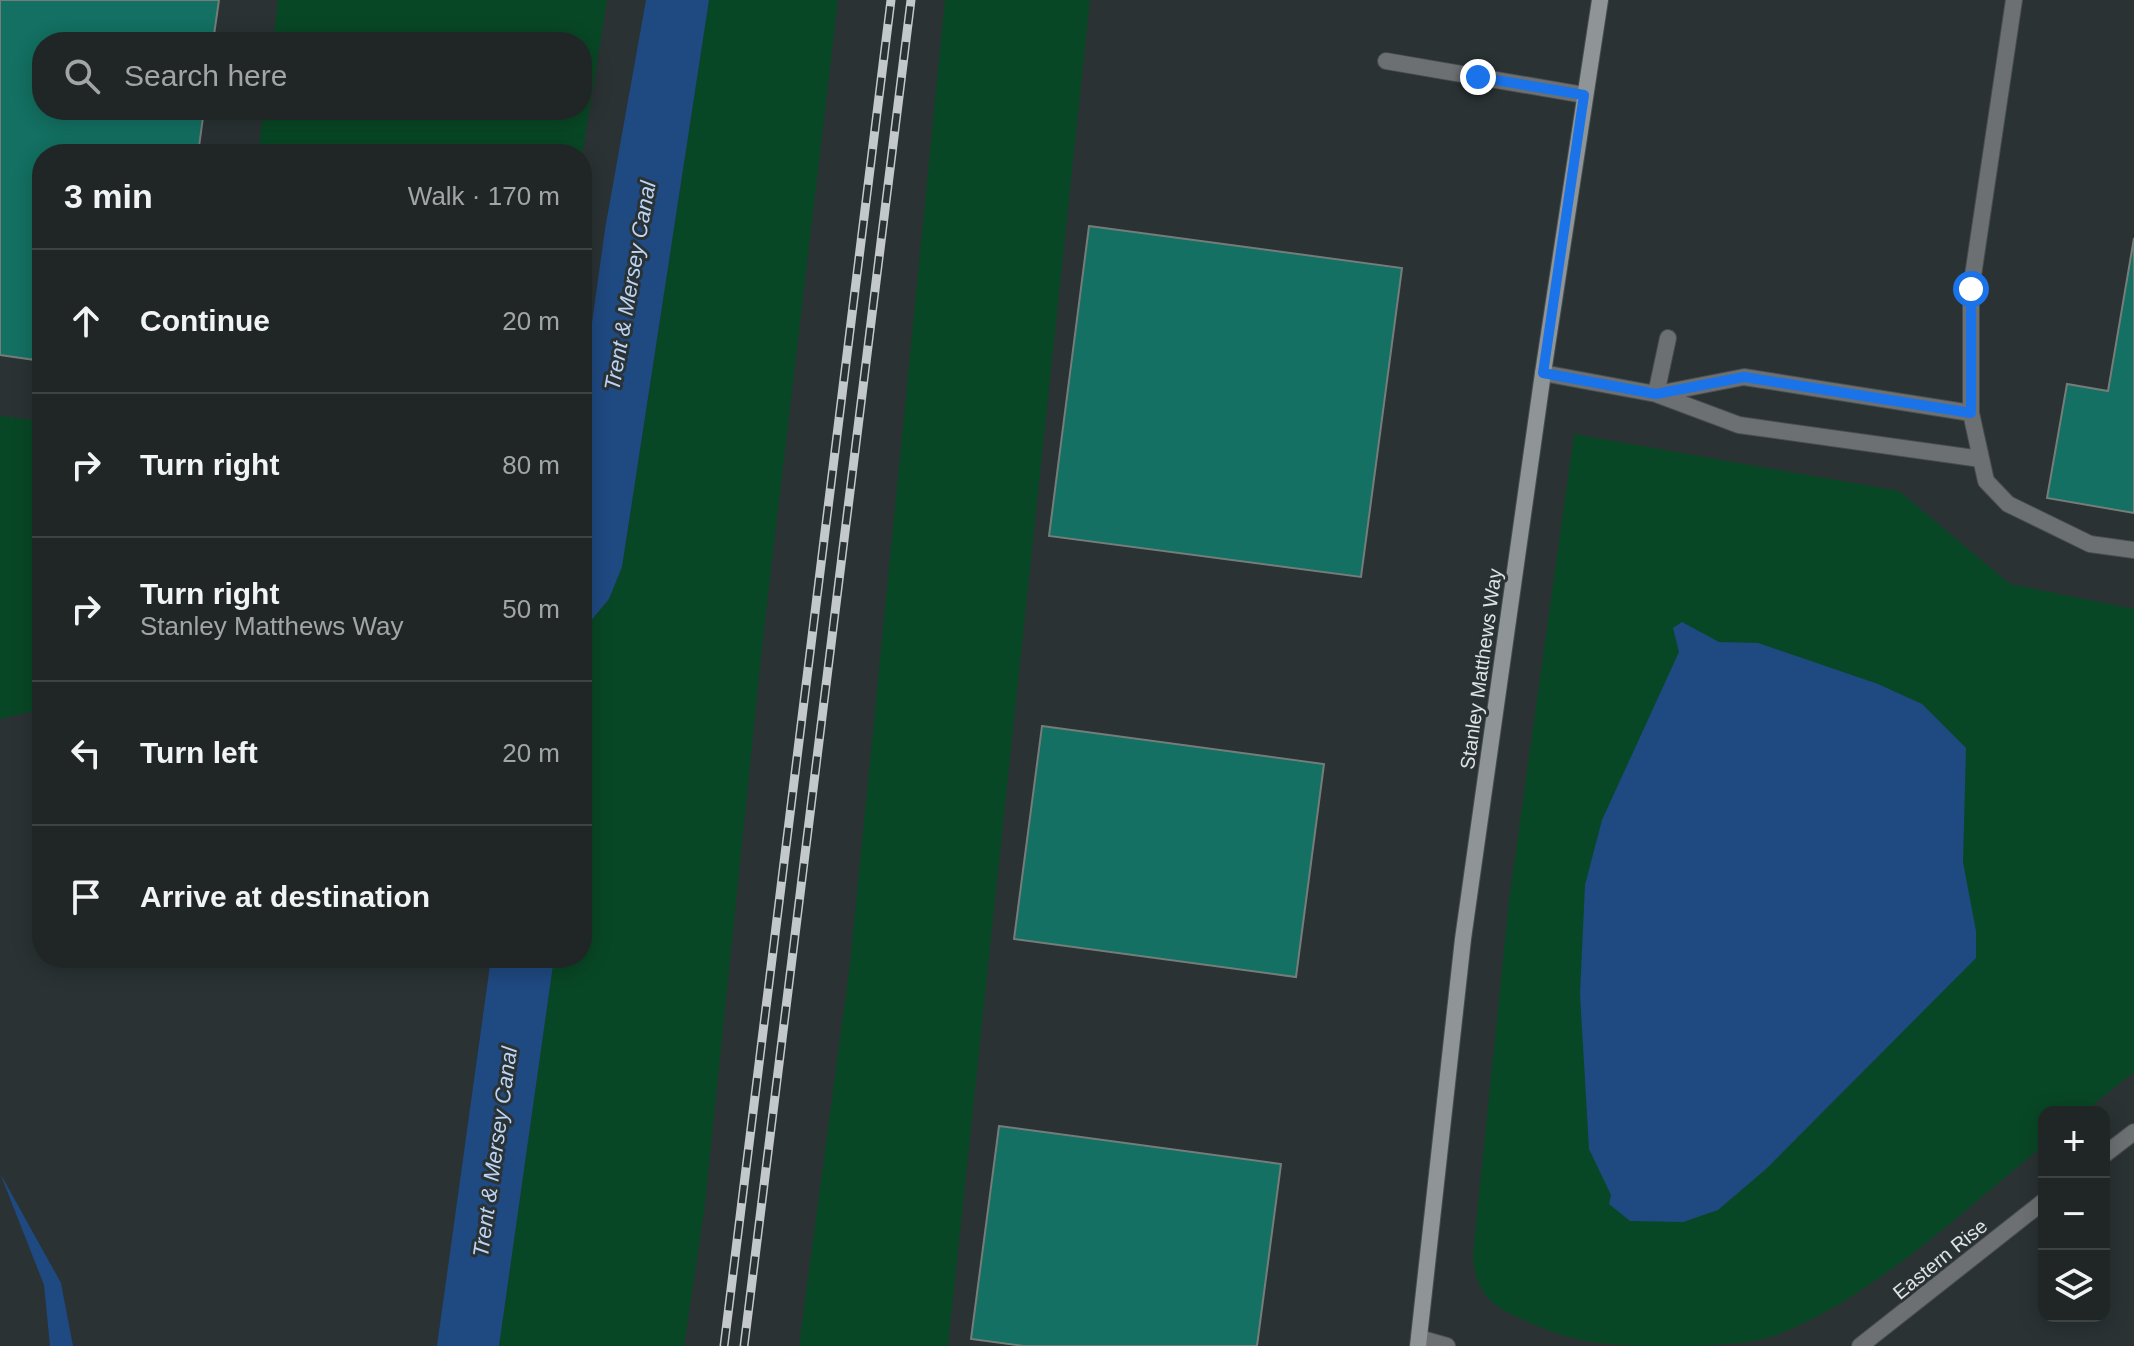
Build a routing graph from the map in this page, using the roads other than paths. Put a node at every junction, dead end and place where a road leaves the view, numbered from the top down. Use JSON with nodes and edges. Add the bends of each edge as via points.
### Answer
{"nodes":[{"id":1,"x":1600,"y":0,"type":"edge"},
{"id":2,"x":2014,"y":0,"type":"edge"},
{"id":3,"x":1386,"y":61,"type":"dead end"},
{"id":4,"x":1584,"y":95,"type":"junction"},
{"id":5,"x":1668,"y":338,"type":"dead end"},
{"id":6,"x":1543,"y":373,"type":"junction"},
{"id":7,"x":1656,"y":394,"type":"junction"},
{"id":8,"x":1971,"y":413,"type":"junction"},
{"id":9,"x":1981,"y":459,"type":"junction"},
{"id":10,"x":2134,"y":550,"type":"edge"},
{"id":11,"x":2134,"y":1132,"type":"edge"},
{"id":12,"x":2110,"y":1150,"type":"edge"},
{"id":13,"x":2038,"y":1206,"type":"edge"},
{"id":14,"x":1418,"y":1342,"type":"edge"},
{"id":15,"x":1447,"y":1346,"type":"edge"},
{"id":16,"x":1860,"y":1346,"type":"edge"}],
"edges":[{"from":1,"to":4,"type":"main road","name":"Stanley Matthews Way"},
{"from":2,"to":8,"type":"street","via":[[1971,289]]},
{"from":3,"to":4,"type":"street"},
{"from":4,"to":6,"type":"main road","name":"Stanley Matthews Way"},
{"from":5,"to":7,"type":"street"},
{"from":6,"to":7,"type":"street"},
{"from":6,"to":14,"type":"main road","name":"Stanley Matthews Way","via":[[1463,939]]},
{"from":7,"to":8,"type":"street","via":[[1744,377]]},
{"from":7,"to":9,"type":"street","via":[[1739,425]]},
{"from":8,"to":9,"type":"street"},
{"from":9,"to":10,"type":"street","via":[[1986,481],[2008,504],[2090,544]]},
{"from":11,"to":12,"type":"street"},
{"from":13,"to":16,"type":"street","name":"Eastern Rise"},
{"from":14,"to":15,"type":"street"}]}
